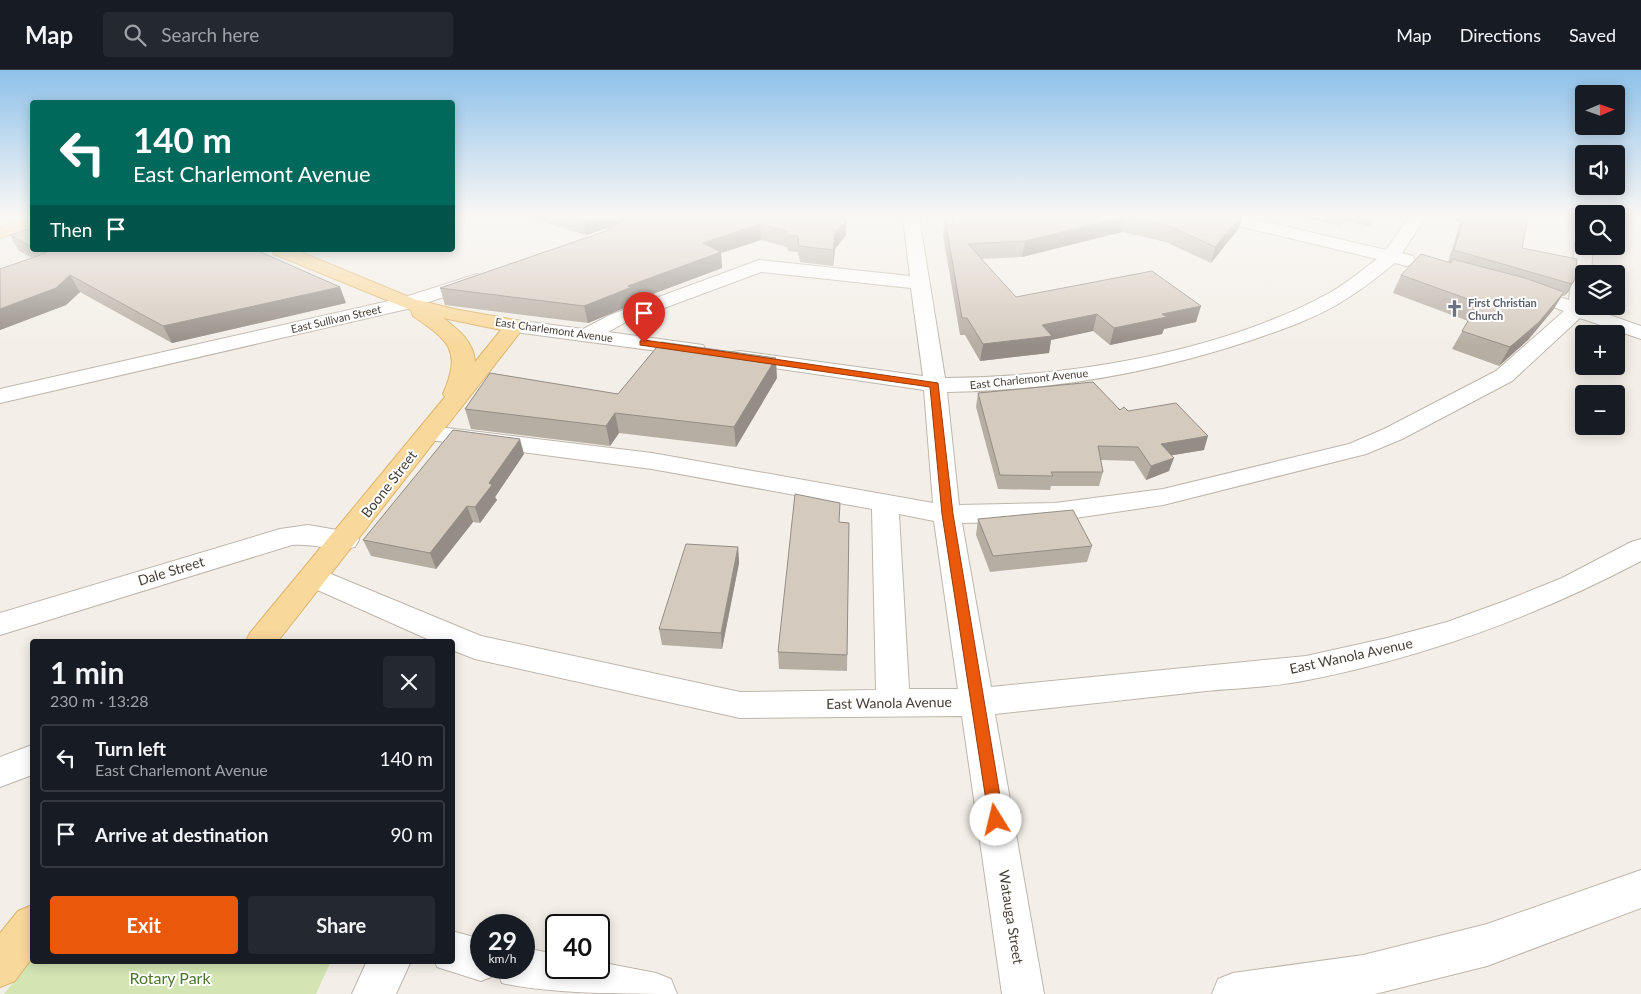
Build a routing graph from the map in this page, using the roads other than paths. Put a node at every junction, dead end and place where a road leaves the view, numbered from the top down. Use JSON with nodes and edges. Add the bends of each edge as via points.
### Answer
{"nodes":[{"id":1,"x":304,"y":260,"type":"edge"},
{"id":2,"x":918,"y":260,"type":"edge"},
{"id":3,"x":1388,"y":260,"type":"edge"},
{"id":4,"x":1409,"y":260,"type":"edge"},
{"id":5,"x":1424,"y":264,"type":"edge"},
{"id":6,"x":490,"y":275,"type":"edge"},
{"id":7,"x":921,"y":283,"type":"junction"},
{"id":8,"x":1541,"y":296,"type":"edge"},
{"id":9,"x":407,"y":303,"type":"junction"},
{"id":10,"x":1575,"y":308,"type":"edge"},
{"id":11,"x":1575,"y":312,"type":"edge"},
{"id":12,"x":1594,"y":315,"type":"edge"},
{"id":13,"x":516,"y":326,"type":"junction"},
{"id":14,"x":1641,"y":333,"type":"edge"},
{"id":15,"x":588,"y":335,"type":"junction"},
{"id":16,"x":935,"y":385,"type":"junction"},
{"id":17,"x":0,"y":396,"type":"edge"},
{"id":18,"x":437,"y":424,"type":"junction"},
{"id":19,"x":885,"y":503,"type":"junction"},
{"id":20,"x":948,"y":514,"type":"junction"},
{"id":21,"x":345,"y":540,"type":"junction"},
{"id":22,"x":1641,"y":549,"type":"edge"},
{"id":23,"x":314,"y":577,"type":"junction"},
{"id":24,"x":0,"y":624,"type":"edge"},
{"id":25,"x":263,"y":639,"type":"edge"},
{"id":26,"x":978,"y":702,"type":"junction"},
{"id":27,"x":893,"y":703,"type":"junction"},
{"id":28,"x":30,"y":761,"type":"edge"},
{"id":29,"x":0,"y":772,"type":"edge"},
{"id":30,"x":1641,"y":889,"type":"edge"},
{"id":31,"x":30,"y":928,"type":"edge"},
{"id":32,"x":455,"y":953,"type":"edge"},
{"id":33,"x":470,"y":957,"type":"edge"},
{"id":34,"x":388,"y":964,"type":"edge"},
{"id":35,"x":0,"y":966,"type":"edge"},
{"id":36,"x":535,"y":971,"type":"edge"},
{"id":37,"x":373,"y":994,"type":"edge"},
{"id":38,"x":656,"y":994,"type":"edge"},
{"id":39,"x":1023,"y":994,"type":"edge"},
{"id":40,"x":1233,"y":994,"type":"edge"}],
"edges":[{"from":1,"to":9,"type":"main road"},
{"from":2,"to":7,"type":"street","name":"Watauga Street"},
{"from":3,"to":16,"type":"street","name":"East Charlemont Avenue","via":[[1359,283],[1307,312],[1203,348],[1083,374],[976,386]]},
{"from":4,"to":5,"type":"street"},
{"from":6,"to":9,"type":"street","name":"East Sullivan Street"},
{"from":7,"to":15,"type":"street","via":[[760,266],[617,318]]},
{"from":7,"to":16,"type":"street","name":"Watauga Street"},
{"from":8,"to":10,"type":"street"},
{"from":9,"to":13,"type":"main road","name":"East Charlemont Avenue"},
{"from":9,"to":17,"type":"street","name":"East Sullivan Street"},
{"from":9,"to":18,"type":"main road","via":[[447,330],[460,344],[464,354],[461,381]]},
{"from":11,"to":20,"type":"street","via":[[1504,376],[1393,434],[1357,449],[1163,497],[1055,512]]},
{"from":12,"to":14,"type":"street"},
{"from":13,"to":15,"type":"street","name":"East Charlemont Avenue"},
{"from":13,"to":18,"type":"main road","name":"Boone Street"},
{"from":15,"to":16,"type":"street","name":"East Charlemont Avenue"},
{"from":16,"to":20,"type":"street","name":"Watauga Street"},
{"from":18,"to":19,"type":"street"},
{"from":18,"to":21,"type":"main road","name":"Boone Street"},
{"from":19,"to":20,"type":"street"},
{"from":19,"to":27,"type":"street"},
{"from":20,"to":26,"type":"street","name":"Watauga Street"},
{"from":21,"to":23,"type":"main road","name":"Boone Street"},
{"from":21,"to":24,"type":"street","name":"Dale Street","via":[[308,534],[283,537]]},
{"from":22,"to":26,"type":"street","name":"East Wanola Avenue","via":[[1572,585],[1516,609],[1452,632],[1387,650],[1306,668]]},
{"from":23,"to":25,"type":"main road","name":"Boone Street"},
{"from":23,"to":27,"type":"street","name":"East Wanola Avenue","via":[[475,647],[730,703]]},
{"from":26,"to":27,"type":"street","name":"East Wanola Avenue"},
{"from":26,"to":39,"type":"street","name":"Watauga Street"},
{"from":28,"to":29,"type":"street"},
{"from":30,"to":40,"type":"street","via":[[1487,945],[1363,976]]},
{"from":31,"to":35,"type":"main road"},
{"from":32,"to":33,"type":"street"},
{"from":34,"to":37,"type":"street"},
{"from":36,"to":38,"type":"street"}]}
